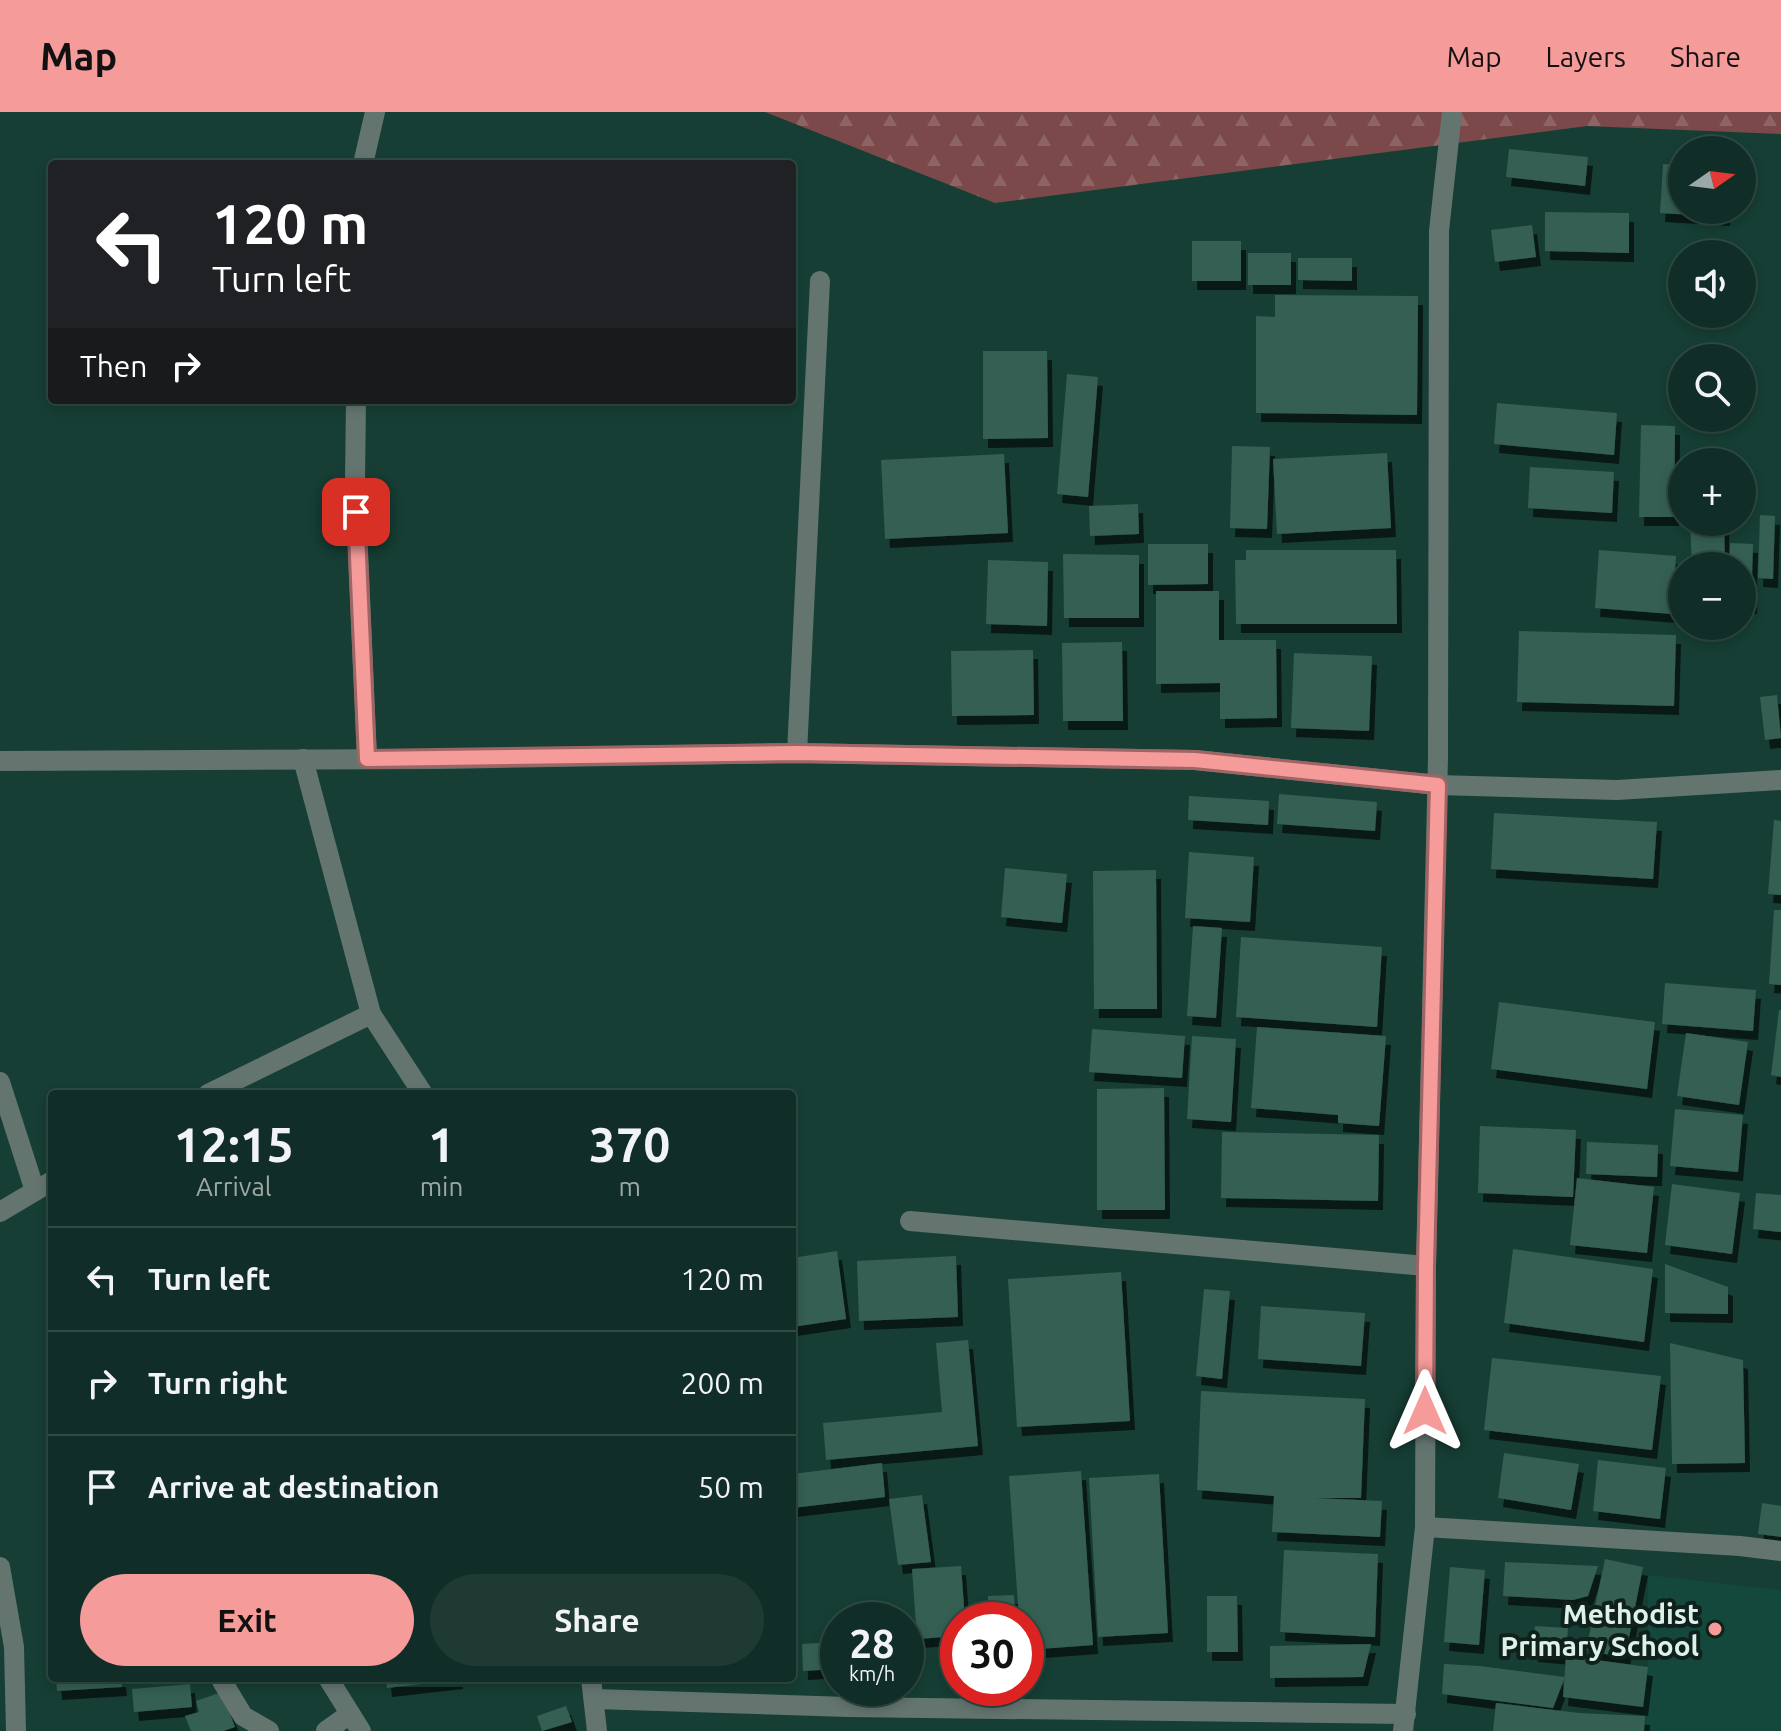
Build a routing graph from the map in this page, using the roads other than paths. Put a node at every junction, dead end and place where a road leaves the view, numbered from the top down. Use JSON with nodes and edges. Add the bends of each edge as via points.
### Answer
{"nodes":[{"id":1,"x":375,"y":112,"type":"edge"},
{"id":2,"x":1452,"y":112,"type":"edge"},
{"id":3,"x":364,"y":160,"type":"edge"},
{"id":4,"x":820,"y":281,"type":"dead end"},
{"id":5,"x":356,"y":404,"type":"edge"},
{"id":6,"x":797,"y":753,"type":"junction"},
{"id":7,"x":303,"y":759,"type":"junction"},
{"id":8,"x":367,"y":759,"type":"junction"},
{"id":9,"x":0,"y":761,"type":"edge"},
{"id":10,"x":1781,"y":780,"type":"edge"},
{"id":11,"x":1438,"y":785,"type":"junction"},
{"id":12,"x":371,"y":1014,"type":"junction"},
{"id":13,"x":0,"y":1082,"type":"edge"},
{"id":14,"x":216,"y":1090,"type":"edge"},
{"id":15,"x":420,"y":1090,"type":"edge"},
{"id":16,"x":44,"y":1186,"type":"edge"},
{"id":17,"x":0,"y":1212,"type":"edge"},
{"id":18,"x":910,"y":1221,"type":"dead end"},
{"id":19,"x":1426,"y":1266,"type":"junction"},
{"id":20,"x":1425,"y":1527,"type":"junction"},
{"id":21,"x":1781,"y":1551,"type":"edge"},
{"id":22,"x":0,"y":1567,"type":"edge"},
{"id":23,"x":223,"y":1682,"type":"edge"},
{"id":24,"x":331,"y":1682,"type":"edge"},
{"id":25,"x":592,"y":1682,"type":"edge"},
{"id":26,"x":594,"y":1699,"type":"junction"},
{"id":27,"x":356,"y":1722,"type":"edge"},
{"id":28,"x":1405,"y":1723,"type":"edge"},
{"id":29,"x":16,"y":1731,"type":"edge"},
{"id":30,"x":269,"y":1731,"type":"edge"},
{"id":31,"x":326,"y":1731,"type":"edge"},
{"id":32,"x":597,"y":1731,"type":"edge"}],
"edges":[{"from":1,"to":3,"type":"street"},
{"from":2,"to":11,"type":"street","via":[[1439,231]]},
{"from":4,"to":6,"type":"street"},
{"from":5,"to":8,"type":"street"},
{"from":6,"to":8,"type":"street"},
{"from":6,"to":11,"type":"street","via":[[1195,760]]},
{"from":7,"to":8,"type":"street"},
{"from":7,"to":9,"type":"street"},
{"from":7,"to":12,"type":"street"},
{"from":10,"to":11,"type":"street","via":[[1617,790]]},
{"from":11,"to":19,"type":"street"},
{"from":12,"to":14,"type":"street"},
{"from":12,"to":15,"type":"street"},
{"from":13,"to":16,"type":"street"},
{"from":16,"to":17,"type":"street"},
{"from":18,"to":19,"type":"street"},
{"from":19,"to":20,"type":"street"},
{"from":20,"to":21,"type":"street"},
{"from":20,"to":28,"type":"street"},
{"from":22,"to":29,"type":"street","via":[[14,1647]]},
{"from":23,"to":30,"type":"street","via":[[243,1716]]},
{"from":24,"to":27,"type":"street"},
{"from":25,"to":26,"type":"street"},
{"from":26,"to":28,"type":"street"},
{"from":26,"to":32,"type":"street"},
{"from":27,"to":31,"type":"street"}]}
